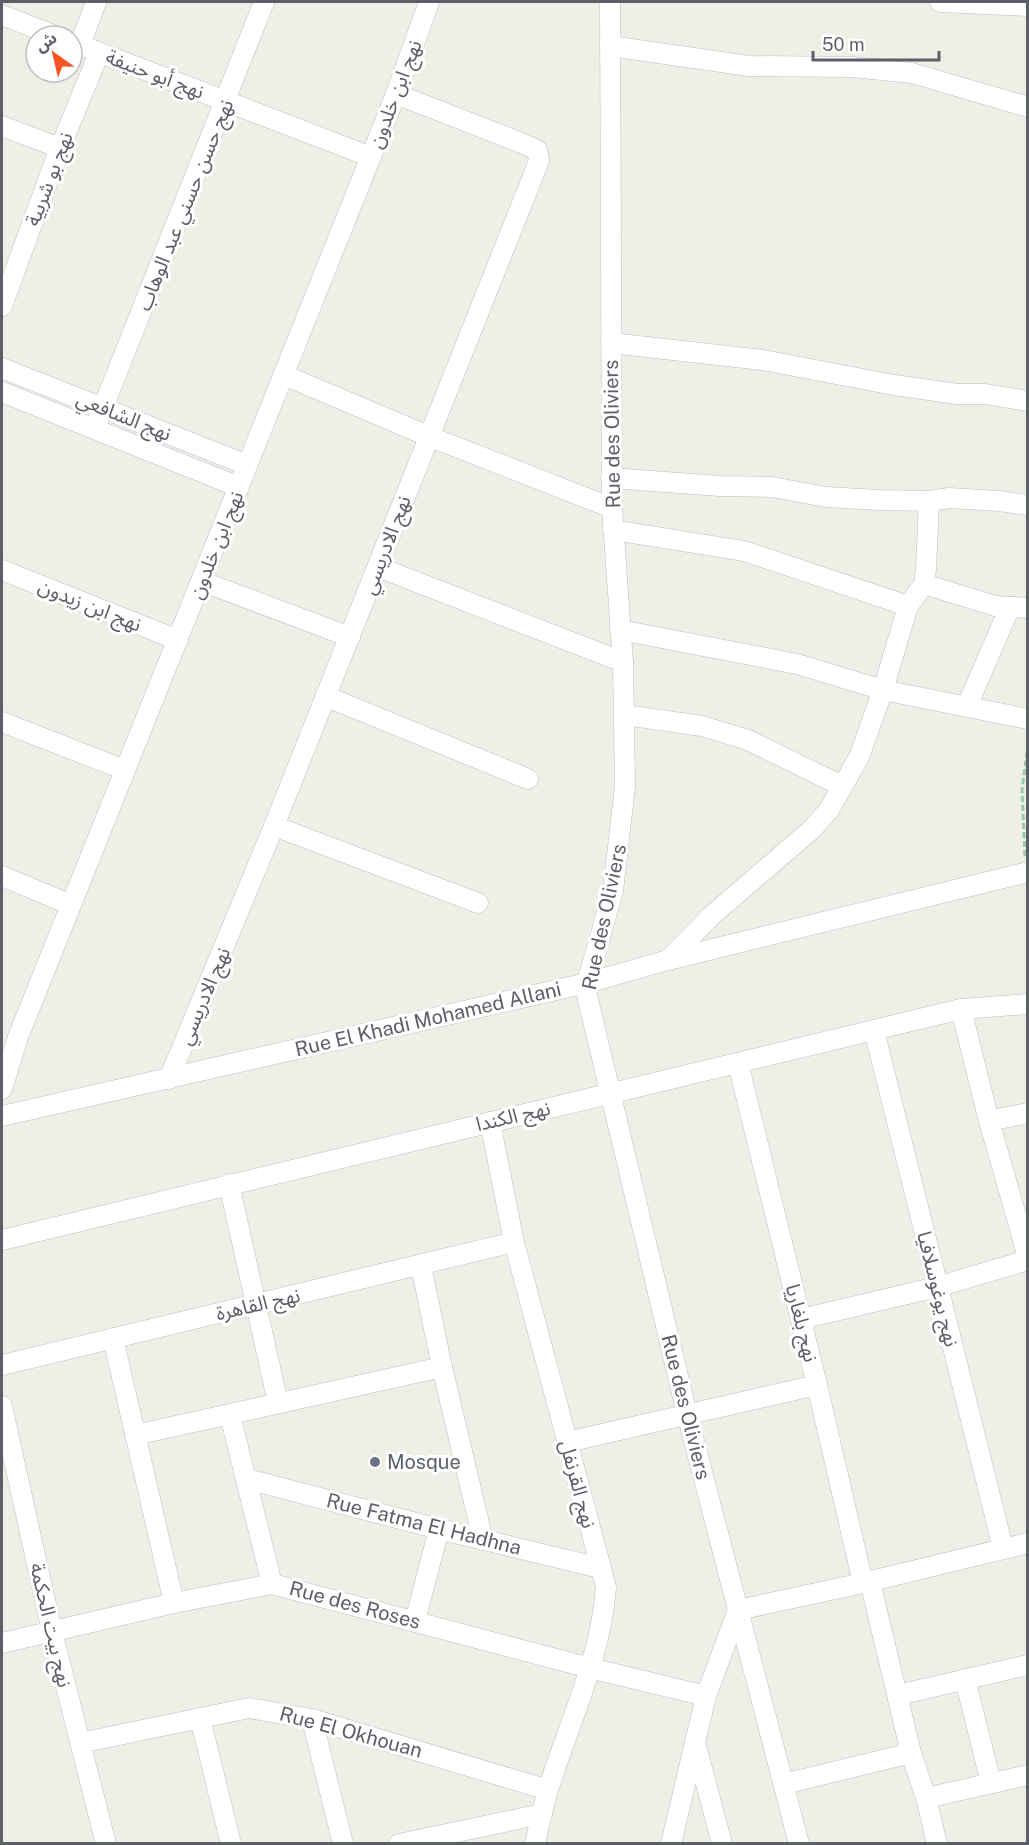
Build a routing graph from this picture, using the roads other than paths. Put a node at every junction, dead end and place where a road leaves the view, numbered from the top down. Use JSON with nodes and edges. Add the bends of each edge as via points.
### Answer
{"nodes":[{"id":1,"x":96,"y":2,"type":"edge"},
{"id":2,"x":264,"y":2,"type":"edge"},
{"id":3,"x":429,"y":2,"type":"edge"},
{"id":4,"x":610,"y":2,"type":"edge"},
{"id":5,"x":940,"y":2,"type":"edge"},
{"id":6,"x":1028,"y":6,"type":"edge"},
{"id":7,"x":2,"y":15,"type":"edge"},
{"id":8,"x":25,"y":24,"type":"edge"},
{"id":9,"x":84,"y":27,"type":"edge"},
{"id":10,"x":610,"y":45,"type":"junction"},
{"id":11,"x":84,"y":47,"type":"edge"},
{"id":12,"x":99,"y":52,"type":"junction"},
{"id":13,"x":396,"y":94,"type":"junction"},
{"id":14,"x":226,"y":102,"type":"junction"},
{"id":15,"x":1028,"y":107,"type":"edge"},
{"id":16,"x":2,"y":126,"type":"edge"},
{"id":17,"x":60,"y":147,"type":"junction"},
{"id":18,"x":371,"y":158,"type":"junction"},
{"id":19,"x":2,"y":306,"type":"edge"},
{"id":20,"x":611,"y":343,"type":"junction"},
{"id":21,"x":2,"y":368,"type":"edge"},
{"id":22,"x":284,"y":375,"type":"junction"},
{"id":23,"x":2,"y":392,"type":"edge"},
{"id":24,"x":1028,"y":402,"type":"edge"},
{"id":25,"x":104,"y":408,"type":"junction"},
{"id":26,"x":95,"y":428,"type":"junction"},
{"id":27,"x":428,"y":436,"type":"junction"},
{"id":28,"x":247,"y":465,"type":"junction"},
{"id":29,"x":612,"y":478,"type":"junction"},
{"id":30,"x":239,"y":487,"type":"junction"},
{"id":31,"x":928,"y":501,"type":"junction"},
{"id":32,"x":1028,"y":505,"type":"edge"},
{"id":33,"x":612,"y":508,"type":"junction"},
{"id":34,"x":613,"y":530,"type":"junction"},
{"id":35,"x":378,"y":567,"type":"junction"},
{"id":36,"x":2,"y":570,"type":"edge"},
{"id":37,"x":201,"y":581,"type":"junction"},
{"id":38,"x":924,"y":584,"type":"junction"},
{"id":39,"x":908,"y":606,"type":"junction"},
{"id":40,"x":1022,"y":606,"type":"edge"},
{"id":41,"x":620,"y":630,"type":"junction"},
{"id":42,"x":350,"y":637,"type":"junction"},
{"id":43,"x":178,"y":640,"type":"junction"},
{"id":44,"x":623,"y":663,"type":"junction"},
{"id":45,"x":883,"y":690,"type":"junction"},
{"id":46,"x":325,"y":696,"type":"junction"},
{"id":47,"x":967,"y":706,"type":"junction"},
{"id":48,"x":625,"y":715,"type":"junction"},
{"id":49,"x":1028,"y":719,"type":"edge"},
{"id":50,"x":2,"y":722,"type":"edge"},
{"id":51,"x":125,"y":770,"type":"junction"},
{"id":52,"x":528,"y":779,"type":"dead end"},
{"id":53,"x":842,"y":786,"type":"junction"},
{"id":54,"x":274,"y":825,"type":"junction"},
{"id":55,"x":1027,"y":872,"type":"edge"},
{"id":56,"x":2,"y":876,"type":"edge"},
{"id":57,"x":478,"y":903,"type":"dead end"},
{"id":58,"x":71,"y":905,"type":"junction"},
{"id":59,"x":668,"y":960,"type":"junction"},
{"id":60,"x":587,"y":983,"type":"junction"},
{"id":61,"x":1028,"y":1004,"type":"edge"},
{"id":62,"x":961,"y":1009,"type":"junction"},
{"id":63,"x":874,"y":1030,"type":"junction"},
{"id":64,"x":10,"y":1034,"type":"edge"},
{"id":65,"x":738,"y":1063,"type":"junction"},
{"id":66,"x":169,"y":1079,"type":"junction"},
{"id":67,"x":2,"y":1089,"type":"edge"},
{"id":68,"x":610,"y":1093,"type":"junction"},
{"id":69,"x":1028,"y":1113,"type":"edge"},
{"id":70,"x":2,"y":1116,"type":"edge"},
{"id":71,"x":989,"y":1121,"type":"junction"},
{"id":72,"x":490,"y":1122,"type":"junction"},
{"id":73,"x":229,"y":1184,"type":"junction"},
{"id":74,"x":2,"y":1240,"type":"edge"},
{"id":75,"x":514,"y":1242,"type":"junction"},
{"id":76,"x":1028,"y":1259,"type":"edge"},
{"id":77,"x":421,"y":1266,"type":"junction"},
{"id":78,"x":937,"y":1287,"type":"junction"},
{"id":79,"x":255,"y":1305,"type":"junction"},
{"id":80,"x":801,"y":1319,"type":"junction"},
{"id":81,"x":113,"y":1338,"type":"junction"},
{"id":82,"x":2,"y":1365,"type":"edge"},
{"id":83,"x":442,"y":1367,"type":"junction"},
{"id":84,"x":817,"y":1385,"type":"junction"},
{"id":85,"x":278,"y":1403,"type":"junction"},
{"id":86,"x":2,"y":1406,"type":"edge"},
{"id":87,"x":687,"y":1413,"type":"junction"},
{"id":88,"x":230,"y":1415,"type":"junction"},
{"id":89,"x":135,"y":1435,"type":"junction"},
{"id":90,"x":567,"y":1442,"type":"junction"},
{"id":91,"x":247,"y":1479,"type":"junction"},
{"id":92,"x":439,"y":1529,"type":"junction"},
{"id":93,"x":483,"y":1540,"type":"junction"},
{"id":94,"x":1028,"y":1543,"type":"edge"},
{"id":95,"x":1004,"y":1548,"type":"junction"},
{"id":96,"x":600,"y":1568,"type":"junction"},
{"id":97,"x":866,"y":1583,"type":"junction"},
{"id":98,"x":272,"y":1584,"type":"junction"},
{"id":99,"x":174,"y":1603,"type":"junction"},
{"id":100,"x":738,"y":1610,"type":"junction"},
{"id":101,"x":415,"y":1621,"type":"junction"},
{"id":102,"x":52,"y":1632,"type":"junction"},
{"id":103,"x":2,"y":1643,"type":"edge"},
{"id":104,"x":1028,"y":1665,"type":"edge"},
{"id":105,"x":590,"y":1668,"type":"junction"},
{"id":106,"x":965,"y":1679,"type":"junction"},
{"id":107,"x":898,"y":1695,"type":"junction"},
{"id":108,"x":706,"y":1696,"type":"junction"},
{"id":109,"x":200,"y":1718,"type":"junction"},
{"id":110,"x":312,"y":1719,"type":"junction"},
{"id":111,"x":694,"y":1740,"type":"junction"},
{"id":112,"x":80,"y":1743,"type":"junction"},
{"id":113,"x":911,"y":1753,"type":"junction"},
{"id":114,"x":1028,"y":1775,"type":"edge"},
{"id":115,"x":992,"y":1783,"type":"junction"},
{"id":116,"x":784,"y":1784,"type":"junction"},
{"id":117,"x":548,"y":1790,"type":"junction"},
{"id":118,"x":926,"y":1798,"type":"junction"},
{"id":119,"x":542,"y":1814,"type":"junction"},
{"id":120,"x":106,"y":1844,"type":"edge"},
{"id":121,"x":231,"y":1844,"type":"edge"},
{"id":122,"x":343,"y":1844,"type":"edge"},
{"id":123,"x":399,"y":1844,"type":"edge"},
{"id":124,"x":535,"y":1844,"type":"edge"},
{"id":125,"x":671,"y":1844,"type":"edge"},
{"id":126,"x":723,"y":1844,"type":"edge"},
{"id":127,"x":799,"y":1844,"type":"edge"},
{"id":128,"x":937,"y":1844,"type":"edge"}],
"edges":[{"from":1,"to":9,"type":"street"},
{"from":2,"to":14,"type":"street","name":"نهج حسن حسني عبد الوهاب"},
{"from":3,"to":13,"type":"street","name":"نهج ابن خلدون"},
{"from":4,"to":10,"type":"street","name":"Rue des Oliviers"},
{"from":5,"to":6,"type":"street"},
{"from":7,"to":8,"type":"street"},
{"from":10,"to":15,"type":"street","via":[[749,66],[853,67],[912,73]]},
{"from":10,"to":20,"type":"street","name":"Rue des Oliviers"},
{"from":11,"to":12,"type":"street","name":"نهج أبو حنيفة"},
{"from":12,"to":14,"type":"street","name":"نهج أبو حنيفة"},
{"from":12,"to":17,"type":"street","name":"نهج بو شربية"},
{"from":13,"to":18,"type":"street","name":"نهج ابن خلدون"},
{"from":13,"to":27,"type":"street","name":"نهج الادريسي","via":[[537,150],[539,161]]},
{"from":14,"to":18,"type":"street","name":"نهج أبو حنيفة"},
{"from":14,"to":25,"type":"street","name":"نهج حسن حسني عبد الوهاب"},
{"from":16,"to":17,"type":"street"},
{"from":17,"to":19,"type":"street","name":"نهج بو شربية"},
{"from":18,"to":22,"type":"street","name":"نهج ابن خلدون"},
{"from":20,"to":24,"type":"street","via":[[763,360],[894,385]]},
{"from":20,"to":29,"type":"street","name":"Rue des Oliviers"},
{"from":21,"to":25,"type":"street","name":"نهج الشافعي"},
{"from":22,"to":27,"type":"street"},
{"from":22,"to":28,"type":"street","name":"نهج ابن خلدون"},
{"from":23,"to":26,"type":"street","name":"نهج الشافعي"},
{"from":25,"to":26,"type":"street","name":"نهج حسن حسني عبد الوهاب"},
{"from":25,"to":28,"type":"street","name":"نهج الشافعي"},
{"from":26,"to":30,"type":"street","name":"نهج الشافعي"},
{"from":27,"to":33,"type":"street"},
{"from":27,"to":35,"type":"street","name":"نهج الادريسي"},
{"from":28,"to":30,"type":"street","name":"نهج ابن خلدون"},
{"from":29,"to":31,"type":"street","via":[[772,487],[826,497]]},
{"from":29,"to":33,"type":"street","name":"Rue des Oliviers"},
{"from":30,"to":37,"type":"street","name":"نهج ابن خلدون"},
{"from":31,"to":32,"type":"street","via":[[949,498]]},
{"from":31,"to":38,"type":"street"},
{"from":33,"to":34,"type":"street","name":"Rue des Oliviers"},
{"from":34,"to":39,"type":"street","via":[[744,551]]},
{"from":34,"to":41,"type":"street","name":"Rue des Oliviers"},
{"from":35,"to":42,"type":"street","name":"نهج الادريسي"},
{"from":35,"to":44,"type":"street"},
{"from":36,"to":43,"type":"street","name":"نهج ابن زيدون"},
{"from":37,"to":42,"type":"street"},
{"from":37,"to":43,"type":"street","name":"نهج ابن خلدون"},
{"from":38,"to":39,"type":"street"},
{"from":38,"to":40,"type":"street","via":[[995,606]]},
{"from":39,"to":45,"type":"street"},
{"from":40,"to":47,"type":"street"},
{"from":41,"to":44,"type":"street","name":"Rue des Oliviers"},
{"from":41,"to":45,"type":"street","via":[[797,664]]},
{"from":42,"to":46,"type":"street","name":"نهج الادريسي"},
{"from":43,"to":51,"type":"street","name":"نهج ابن خلدون"},
{"from":44,"to":48,"type":"street","name":"Rue des Oliviers"},
{"from":45,"to":47,"type":"street"},
{"from":45,"to":53,"type":"street","via":[[859,757]]},
{"from":46,"to":52,"type":"street"},
{"from":46,"to":54,"type":"street","name":"نهج الادريسي"},
{"from":47,"to":49,"type":"street"},
{"from":48,"to":53,"type":"street","via":[[702,726],[748,740]]},
{"from":48,"to":60,"type":"street","name":"Rue des Oliviers","via":[[625,786],[615,879]]},
{"from":50,"to":51,"type":"street"},
{"from":51,"to":58,"type":"street","name":"نهج ابن خلدون"},
{"from":53,"to":59,"type":"street","via":[[829,810],[811,830],[711,916]]},
{"from":54,"to":57,"type":"street"},
{"from":54,"to":66,"type":"street","name":"نهج الادريسي"},
{"from":55,"to":59,"type":"street","name":"Rue El Khadi Mohamed Allani"},
{"from":56,"to":58,"type":"street"},
{"from":58,"to":64,"type":"street","name":"نهج ابن خلدون"},
{"from":59,"to":60,"type":"street","name":"Rue El Khadi Mohamed Allani"},
{"from":60,"to":66,"type":"street","name":"Rue El Khadi Mohamed Allani"},
{"from":60,"to":68,"type":"street","name":"Rue des Oliviers","via":[[589,1008]]},
{"from":61,"to":62,"type":"street","name":"نهج الكندا"},
{"from":62,"to":63,"type":"street","name":"نهج الكندا"},
{"from":62,"to":71,"type":"street"},
{"from":63,"to":65,"type":"street","name":"نهج الكندا"},
{"from":63,"to":78,"type":"street","name":"نهج يوغوسلافيا"},
{"from":64,"to":67,"type":"street","name":"نهج ابن خلدون"},
{"from":65,"to":68,"type":"street","name":"نهج الكندا"},
{"from":65,"to":80,"type":"street","name":"نهج بلغاريا"},
{"from":66,"to":70,"type":"street","name":"Rue El Khadi Mohamed Allani"},
{"from":68,"to":72,"type":"street","name":"نهج الكندا"},
{"from":68,"to":87,"type":"street","name":"Rue des Oliviers"},
{"from":69,"to":71,"type":"street"},
{"from":71,"to":76,"type":"street"},
{"from":72,"to":73,"type":"street","name":"نهج الكندا"},
{"from":72,"to":75,"type":"street","name":"نهج القرنفل"},
{"from":73,"to":74,"type":"street","name":"نهج الكندا"},
{"from":73,"to":79,"type":"street"},
{"from":75,"to":77,"type":"street","name":"نهج القاهرة"},
{"from":75,"to":90,"type":"street","name":"نهج القرنفل"},
{"from":76,"to":78,"type":"street"},
{"from":77,"to":79,"type":"street","name":"نهج القاهرة"},
{"from":77,"to":83,"type":"street"},
{"from":78,"to":80,"type":"street"},
{"from":78,"to":95,"type":"street","name":"نهج يوغوسلافيا"},
{"from":79,"to":81,"type":"street","name":"نهج القاهرة"},
{"from":79,"to":85,"type":"street"},
{"from":80,"to":84,"type":"street","name":"نهج بلغاريا"},
{"from":81,"to":82,"type":"street","name":"نهج القاهرة"},
{"from":81,"to":89,"type":"street"},
{"from":83,"to":85,"type":"street"},
{"from":83,"to":93,"type":"street"},
{"from":84,"to":87,"type":"street"},
{"from":84,"to":97,"type":"street","name":"نهج بلغاريا"},
{"from":85,"to":88,"type":"street"},
{"from":86,"to":102,"type":"street","name":"نهج بيت الحكمة"},
{"from":87,"to":90,"type":"street"},
{"from":87,"to":100,"type":"street","name":"Rue des Oliviers"},
{"from":88,"to":89,"type":"street"},
{"from":88,"to":91,"type":"street"},
{"from":89,"to":99,"type":"street"},
{"from":90,"to":96,"type":"street","name":"نهج القرنفل"},
{"from":91,"to":92,"type":"street","name":"Rue Fatma El Hadhna"},
{"from":91,"to":98,"type":"street"},
{"from":92,"to":93,"type":"street","name":"Rue Fatma El Hadhna"},
{"from":92,"to":101,"type":"street"},
{"from":93,"to":96,"type":"street","name":"Rue Fatma El Hadhna"},
{"from":94,"to":95,"type":"street"},
{"from":95,"to":97,"type":"street"},
{"from":96,"to":105,"type":"street","name":"نهج القرنفل","via":[[606,1587],[604,1614]]},
{"from":97,"to":100,"type":"street"},
{"from":97,"to":107,"type":"street","name":"نهج بلغاريا"},
{"from":98,"to":99,"type":"street","name":"Rue des Roses"},
{"from":98,"to":101,"type":"street","name":"Rue des Roses"},
{"from":99,"to":102,"type":"street","name":"Rue des Roses"},
{"from":100,"to":108,"type":"street"},
{"from":100,"to":116,"type":"street","name":"Rue des Oliviers"},
{"from":101,"to":105,"type":"street","name":"Rue des Roses"},
{"from":102,"to":103,"type":"street","name":"Rue des Roses"},
{"from":102,"to":112,"type":"street","name":"نهج بيت الحكمة"},
{"from":104,"to":106,"type":"street"},
{"from":105,"to":108,"type":"street","name":"Rue des Roses"},
{"from":105,"to":117,"type":"street","name":"نهج القرنفل"},
{"from":106,"to":107,"type":"street"},
{"from":106,"to":115,"type":"street"},
{"from":107,"to":113,"type":"street","name":"نهج بلغاريا"},
{"from":108,"to":111,"type":"street"},
{"from":109,"to":110,"type":"street","name":"Rue El Okhouan","via":[[249,1708]]},
{"from":109,"to":112,"type":"street","name":"Rue El Okhouan"},
{"from":109,"to":121,"type":"street"},
{"from":110,"to":117,"type":"street","name":"Rue El Okhouan"},
{"from":110,"to":122,"type":"street"},
{"from":111,"to":125,"type":"street"},
{"from":111,"to":126,"type":"street"},
{"from":112,"to":120,"type":"street","name":"نهج بيت الحكمة"},
{"from":113,"to":116,"type":"street"},
{"from":113,"to":118,"type":"street","name":"نهج بلغاريا"},
{"from":114,"to":115,"type":"street"},
{"from":115,"to":118,"type":"street"},
{"from":116,"to":127,"type":"street","name":"Rue des Oliviers"},
{"from":117,"to":119,"type":"street","name":"نهج القرنفل"},
{"from":118,"to":128,"type":"street","name":"نهج بلغاريا"},
{"from":119,"to":123,"type":"street"},
{"from":119,"to":124,"type":"street","name":"نهج القرنفل"}]}
